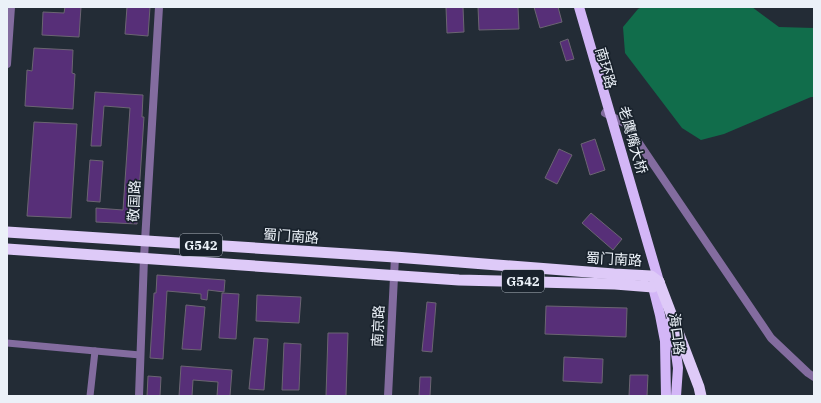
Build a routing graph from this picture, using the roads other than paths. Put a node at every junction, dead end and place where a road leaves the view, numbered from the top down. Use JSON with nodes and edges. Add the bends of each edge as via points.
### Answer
{"nodes":[{"id":1,"x":159,"y":7,"type":"edge"},
{"id":2,"x":574,"y":7,"type":"edge"},
{"id":3,"x":579,"y":7,"type":"edge"},
{"id":4,"x":10,"y":11,"type":"edge"},
{"id":5,"x":7,"y":64,"type":"edge"},
{"id":6,"x":608,"y":115,"type":"junction"},
{"id":7,"x":7,"y":232,"type":"edge"},
{"id":8,"x":145,"y":241,"type":"junction"},
{"id":9,"x":7,"y":249,"type":"edge"},
{"id":10,"x":144,"y":258,"type":"junction"},
{"id":11,"x":395,"y":258,"type":"junction"},
{"id":12,"x":394,"y":275,"type":"junction"},
{"id":13,"x":654,"y":282,"type":"junction"},
{"id":14,"x":7,"y":342,"type":"edge"},
{"id":15,"x":95,"y":351,"type":"junction"},
{"id":16,"x":140,"y":355,"type":"junction"},
{"id":17,"x":814,"y":377,"type":"edge"},
{"id":18,"x":90,"y":396,"type":"edge"},
{"id":19,"x":139,"y":396,"type":"edge"},
{"id":20,"x":388,"y":396,"type":"edge"},
{"id":21,"x":666,"y":396,"type":"edge"},
{"id":22,"x":676,"y":396,"type":"edge"},
{"id":23,"x":701,"y":396,"type":"edge"}],
"edges":[{"from":1,"to":8,"type":"street","name":"敬国路"},
{"from":2,"to":6,"type":"main road","name":"南环路"},
{"from":3,"to":6,"type":"main road","name":"老鹰嘴大桥"},
{"from":4,"to":5,"type":"street"},
{"from":6,"to":13,"type":"main road","name":"南环路"},
{"from":6,"to":17,"type":"street","via":[[626,124],[771,338]]},
{"from":7,"to":8,"type":"highway","name":"蜀门南路","number":"G542"},
{"from":8,"to":10,"type":"street","name":"敬国路"},
{"from":8,"to":11,"type":"highway","name":"蜀门南路","number":"G542"},
{"from":9,"to":10,"type":"highway","name":"蜀门南路","number":"G542"},
{"from":10,"to":12,"type":"highway","name":"蜀门南路","number":"G542"},
{"from":10,"to":16,"type":"street","name":"敬国路"},
{"from":11,"to":12,"type":"street","name":"南京路"},
{"from":11,"to":13,"type":"highway","name":"蜀门南路","number":"G542","via":[[614,274]]},
{"from":12,"to":13,"type":"highway","name":"蜀门南路","number":"G542","via":[[459,280],[615,284]]},
{"from":12,"to":20,"type":"street","name":"南京路"},
{"from":13,"to":21,"type":"main road","name":"海口路","via":[[664,341]]},
{"from":13,"to":22,"type":"main road","name":"海口路","via":[[669,314],[674,338],[678,368]]},
{"from":13,"to":23,"type":"highway"},
{"from":14,"to":15,"type":"street"},
{"from":15,"to":16,"type":"street"},
{"from":15,"to":18,"type":"street"},
{"from":16,"to":19,"type":"street","name":"敬国路"}]}
